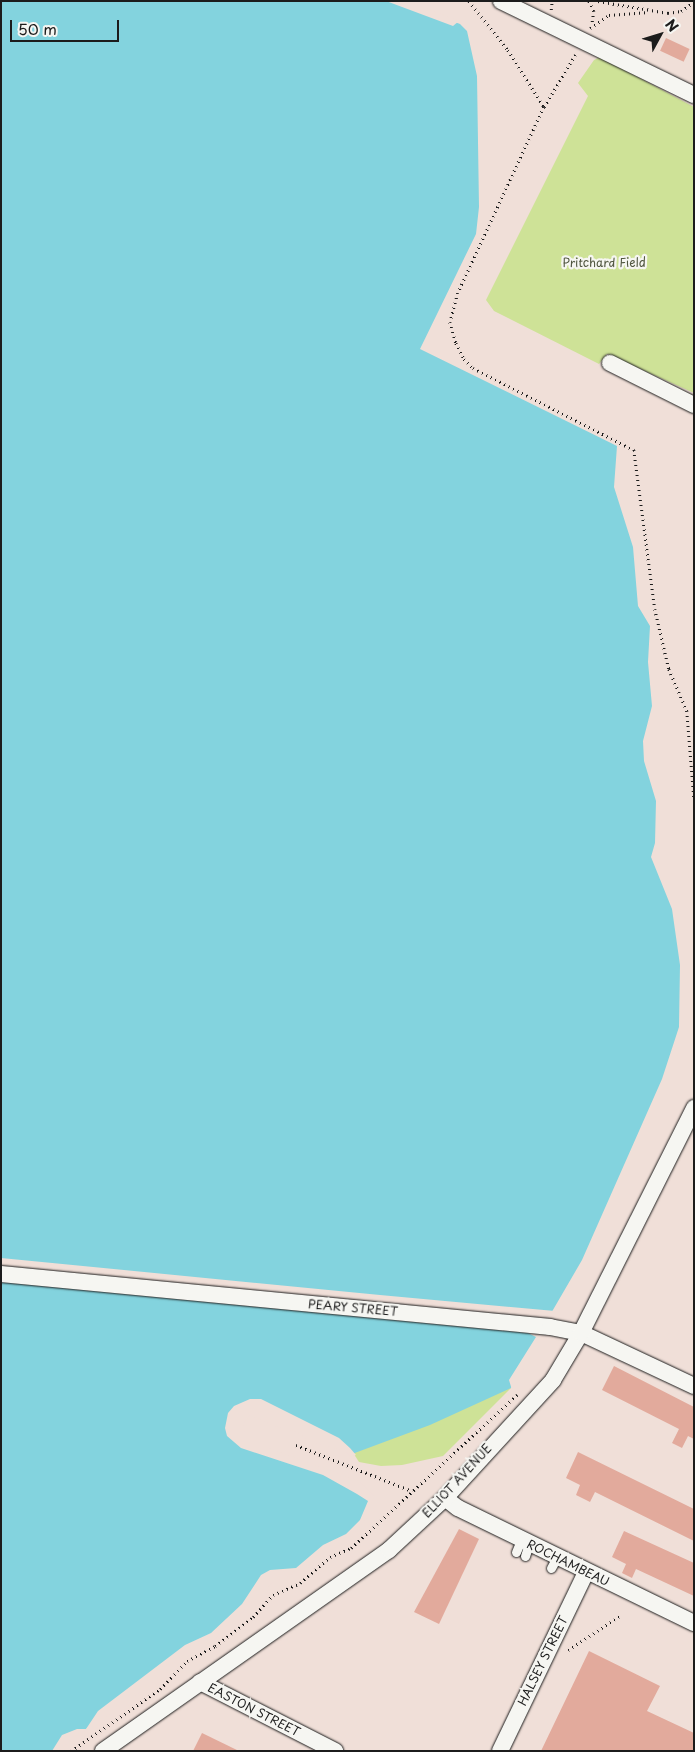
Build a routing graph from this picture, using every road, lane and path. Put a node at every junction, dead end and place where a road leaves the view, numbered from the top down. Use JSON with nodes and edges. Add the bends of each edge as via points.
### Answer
{"nodes":[{"id":1,"x":469,"y":1,"type":"edge"},
{"id":2,"x":501,"y":1,"type":"edge"},
{"id":3,"x":588,"y":1,"type":"edge"},
{"id":4,"x":598,"y":1,"type":"edge"},
{"id":5,"x":694,"y":2,"type":"edge"},
{"id":6,"x":592,"y":26,"type":"dead end"},
{"id":7,"x":694,"y":95,"type":"edge"},
{"id":8,"x":610,"y":363,"type":"dead end"},
{"id":9,"x":694,"y":405,"type":"edge"},
{"id":10,"x":694,"y":798,"type":"edge"},
{"id":11,"x":694,"y":1108,"type":"edge"},
{"id":12,"x":1,"y":1274,"type":"edge"},
{"id":13,"x":581,"y":1333,"type":"junction"},
{"id":14,"x":694,"y":1386,"type":"edge"},
{"id":15,"x":525,"y":1390,"type":"dead end"},
{"id":16,"x":296,"y":1445,"type":"dead end"},
{"id":17,"x":412,"y":1491,"type":"junction"},
{"id":18,"x":445,"y":1498,"type":"junction"},
{"id":19,"x":586,"y":1572,"type":"junction"},
{"id":20,"x":621,"y":1615,"type":"dead end"},
{"id":21,"x":694,"y":1623,"type":"edge"},
{"id":22,"x":568,"y":1650,"type":"dead end"},
{"id":23,"x":200,"y":1682,"type":"junction"},
{"id":24,"x":71,"y":1751,"type":"edge"},
{"id":25,"x":103,"y":1751,"type":"edge"},
{"id":26,"x":335,"y":1751,"type":"edge"},
{"id":27,"x":500,"y":1751,"type":"edge"}],
"edges":[{"from":1,"to":10,"type":"path","via":[[508,50],[544,107],[464,278],[450,322],[456,344],[473,368],[634,450],[655,610],[669,670],[687,711]]},
{"from":2,"to":7,"type":"street"},
{"from":3,"to":6,"type":"path","via":[[594,11]]},
{"from":4,"to":5,"type":"path","via":[[668,13],[681,11]]},
{"from":8,"to":9,"type":"street"},
{"from":11,"to":13,"type":"street","name":"ELLIOT AVENUE"},
{"from":12,"to":13,"type":"street","name":"PEARY STREET","via":[[550,1327]]},
{"from":13,"to":14,"type":"street","name":"PEARY STREET"},
{"from":13,"to":18,"type":"street","name":"ELLIOT AVENUE","via":[[554,1380]]},
{"from":15,"to":17,"type":"path"},
{"from":16,"to":17,"type":"path"},
{"from":17,"to":24,"type":"path","via":[[351,1548],[330,1557],[300,1583],[273,1595],[253,1617],[215,1646],[187,1661],[160,1689]]},
{"from":18,"to":19,"type":"street","name":"ROCHAMBEAU","via":[[523,1548],[557,1564]]},
{"from":18,"to":23,"type":"street","name":"ELLIOT AVENUE","via":[[389,1550]]},
{"from":19,"to":21,"type":"street","name":"ROCHAMBEAU"},
{"from":19,"to":27,"type":"street","name":"HALSEY STREET"},
{"from":20,"to":22,"type":"path"},
{"from":23,"to":25,"type":"street","name":"ELLIOT AVENUE"},
{"from":23,"to":26,"type":"street","name":"EASTON STREET"}]}
